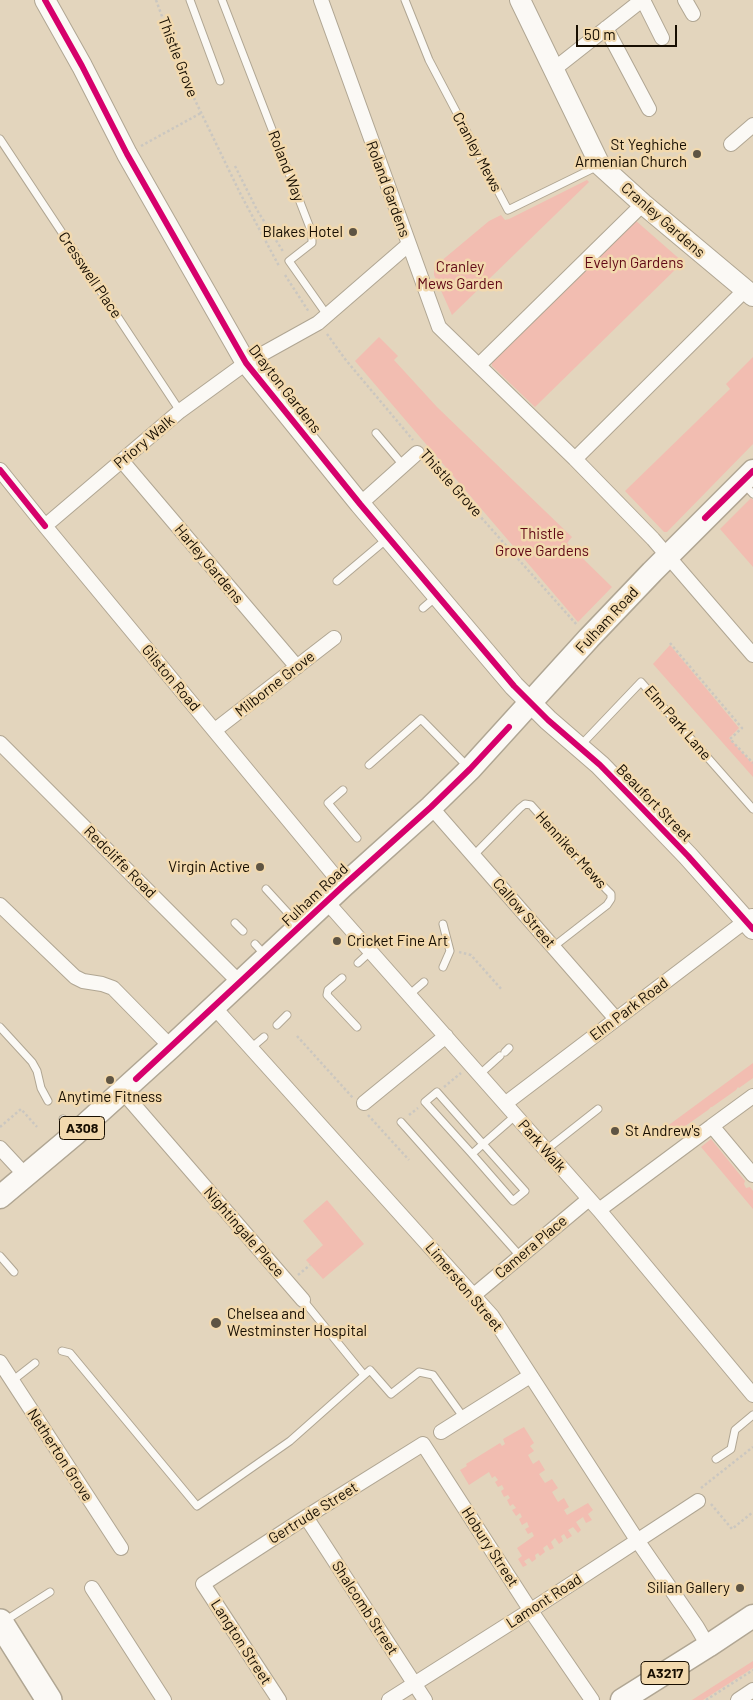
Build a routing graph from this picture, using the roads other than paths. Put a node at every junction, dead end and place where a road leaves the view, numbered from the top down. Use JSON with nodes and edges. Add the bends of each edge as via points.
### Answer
{"nodes":[{"id":1,"x":45,"y":0,"type":"edge"},
{"id":2,"x":190,"y":0,"type":"edge"},
{"id":3,"x":222,"y":0,"type":"edge"},
{"id":4,"x":321,"y":0,"type":"edge"},
{"id":5,"x":405,"y":0,"type":"edge"},
{"id":6,"x":643,"y":0,"type":"edge"},
{"id":7,"x":685,"y":0,"type":"edge"},
{"id":8,"x":522,"y":1,"type":"edge"},
{"id":9,"x":693,"y":14,"type":"dead end"},
{"id":10,"x":606,"y":28,"type":"junction"},
{"id":11,"x":662,"y":38,"type":"dead end"},
{"id":12,"x":553,"y":70,"type":"junction"},
{"id":13,"x":220,"y":81,"type":"dead end"},
{"id":14,"x":649,"y":109,"type":"dead end"},
{"id":15,"x":753,"y":125,"type":"edge"},
{"id":16,"x":0,"y":139,"type":"edge"},
{"id":17,"x":731,"y":144,"type":"dead end"},
{"id":18,"x":600,"y":165,"type":"junction"},
{"id":19,"x":643,"y":204,"type":"junction"},
{"id":20,"x":408,"y":245,"type":"junction"},
{"id":21,"x":749,"y":293,"type":"edge"},
{"id":22,"x":321,"y":321,"type":"junction"},
{"id":23,"x":246,"y":363,"type":"junction"},
{"id":24,"x":479,"y":365,"type":"junction"},
{"id":25,"x":180,"y":411,"type":"junction"},
{"id":26,"x":376,"y":433,"type":"dead end"},
{"id":27,"x":419,"y":450,"type":"road end"},
{"id":28,"x":575,"y":459,"type":"junction"},
{"id":29,"x":122,"y":461,"type":"junction"},
{"id":30,"x":403,"y":465,"type":"junction"},
{"id":31,"x":0,"y":470,"type":"edge"},
{"id":32,"x":749,"y":482,"type":"edge"},
{"id":33,"x":360,"y":504,"type":"junction"},
{"id":34,"x":45,"y":526,"type":"junction"},
{"id":35,"x":388,"y":537,"type":"junction"},
{"id":36,"x":668,"y":556,"type":"junction"},
{"id":37,"x":337,"y":581,"type":"dead end"},
{"id":38,"x":334,"y":638,"type":"dead end"},
{"id":39,"x":753,"y":654,"type":"edge"},
{"id":40,"x":297,"y":667,"type":"junction"},
{"id":41,"x":531,"y":703,"type":"junction"},
{"id":42,"x":215,"y":730,"type":"junction"},
{"id":43,"x":0,"y":743,"type":"edge"},
{"id":44,"x":580,"y":746,"type":"junction"},
{"id":45,"x":369,"y":766,"type":"dead end"},
{"id":46,"x":470,"y":769,"type":"junction"},
{"id":47,"x":343,"y":790,"type":"dead end"},
{"id":48,"x":431,"y":806,"type":"junction"},
{"id":49,"x":753,"y":809,"type":"edge"},
{"id":50,"x":357,"y":838,"type":"dead end"},
{"id":51,"x":474,"y":855,"type":"junction"},
{"id":52,"x":342,"y":886,"type":"junction"},
{"id":53,"x":266,"y":889,"type":"dead end"},
{"id":54,"x":326,"y":901,"type":"junction"},
{"id":55,"x":0,"y":905,"type":"edge"},
{"id":56,"x":750,"y":922,"type":"edge"},
{"id":57,"x":235,"y":923,"type":"dead end"},
{"id":58,"x":443,"y":924,"type":"dead end"},
{"id":59,"x":300,"y":926,"type":"junction"},
{"id":60,"x":242,"y":931,"type":"dead end"},
{"id":61,"x":553,"y":947,"type":"junction"},
{"id":62,"x":371,"y":951,"type":"junction"},
{"id":63,"x":358,"y":963,"type":"dead end"},
{"id":64,"x":442,"y":967,"type":"dead end"},
{"id":65,"x":342,"y":978,"type":"dead end"},
{"id":66,"x":239,"y":982,"type":"junction"},
{"id":67,"x":424,"y":982,"type":"dead end"},
{"id":68,"x":409,"y":995,"type":"junction"},
{"id":69,"x":214,"y":1007,"type":"junction"},
{"id":70,"x":287,"y":1015,"type":"dead end"},
{"id":71,"x":616,"y":1019,"type":"junction"},
{"id":72,"x":276,"y":1025,"type":"dead end"},
{"id":73,"x":0,"y":1027,"type":"edge"},
{"id":74,"x":357,"y":1027,"type":"dead end"},
{"id":75,"x":446,"y":1036,"type":"junction"},
{"id":76,"x":264,"y":1037,"type":"dead end"},
{"id":77,"x":172,"y":1047,"type":"junction"},
{"id":78,"x":251,"y":1048,"type":"junction"},
{"id":79,"x":504,"y":1052,"type":"dead end"},
{"id":80,"x":475,"y":1069,"type":"junction"},
{"id":81,"x":122,"y":1091,"type":"junction"},
{"id":82,"x":753,"y":1096,"type":"edge"},
{"id":83,"x":48,"y":1101,"type":"dead end"},
{"id":84,"x":364,"y":1103,"type":"dead end"},
{"id":85,"x":506,"y":1103,"type":"junction"},
{"id":86,"x":598,"y":1109,"type":"dead end"},
{"id":87,"x":516,"y":1115,"type":"junction"},
{"id":88,"x":401,"y":1122,"type":"road end"},
{"id":89,"x":712,"y":1126,"type":"junction"},
{"id":90,"x":483,"y":1144,"type":"junction"},
{"id":91,"x":0,"y":1148,"type":"edge"},
{"id":92,"x":546,"y":1150,"type":"junction"},
{"id":93,"x":472,"y":1154,"type":"junction"},
{"id":94,"x":753,"y":1175,"type":"edge"},
{"id":95,"x":26,"y":1176,"type":"junction"},
{"id":96,"x":0,"y":1197,"type":"edge"},
{"id":97,"x":589,"y":1198,"type":"junction"},
{"id":98,"x":599,"y":1210,"type":"junction"},
{"id":99,"x":0,"y":1256,"type":"edge"},
{"id":100,"x":520,"y":1256,"type":"junction"},
{"id":101,"x":14,"y":1272,"type":"dead end"},
{"id":102,"x":474,"y":1295,"type":"junction"},
{"id":103,"x":303,"y":1300,"type":"joint"},
{"id":104,"x":62,"y":1351,"type":"dead end"},
{"id":105,"x":0,"y":1362,"type":"edge"},
{"id":106,"x":34,"y":1364,"type":"dead end"},
{"id":107,"x":364,"y":1375,"type":"junction"},
{"id":108,"x":530,"y":1376,"type":"junction"},
{"id":109,"x":12,"y":1381,"type":"junction"},
{"id":110,"x":753,"y":1395,"type":"edge"},
{"id":111,"x":753,"y":1415,"type":"edge"},
{"id":112,"x":464,"y":1418,"type":"junction"},
{"id":113,"x":441,"y":1432,"type":"dead end"},
{"id":114,"x":423,"y":1444,"type":"joint"},
{"id":115,"x":716,"y":1459,"type":"dead end"},
{"id":116,"x":698,"y":1501,"type":"road end"},
{"id":117,"x":306,"y":1517,"type":"junction"},
{"id":118,"x":637,"y":1540,"type":"junction"},
{"id":119,"x":121,"y":1548,"type":"dead end"},
{"id":120,"x":203,"y":1584,"type":"joint"},
{"id":121,"x":92,"y":1588,"type":"dead end"},
{"id":122,"x":50,"y":1592,"type":"dead end"},
{"id":123,"x":531,"y":1611,"type":"junction"},
{"id":124,"x":753,"y":1616,"type":"edge"},
{"id":125,"x":0,"y":1622,"type":"edge"},
{"id":126,"x":708,"y":1646,"type":"junction"},
{"id":127,"x":414,"y":1684,"type":"junction"},
{"id":128,"x":753,"y":1690,"type":"edge"},
{"id":129,"x":49,"y":1700,"type":"edge"},
{"id":130,"x":164,"y":1700,"type":"edge"},
{"id":131,"x":279,"y":1700,"type":"edge"},
{"id":132,"x":389,"y":1700,"type":"edge"},
{"id":133,"x":424,"y":1700,"type":"edge"},
{"id":134,"x":592,"y":1700,"type":"edge"},
{"id":135,"x":622,"y":1700,"type":"edge"},
{"id":136,"x":738,"y":1700,"type":"edge"}],
"edges":[{"from":1,"to":23,"type":"street","name":"Drayton Gardens","via":[[126,154]]},
{"from":2,"to":13,"type":"lane"},
{"from":3,"to":22,"type":"lane","name":"Roland Way","via":[[312,233],[312,243],[289,261]]},
{"from":4,"to":20,"type":"street","name":"Roland Gardens"},
{"from":5,"to":18,"type":"lane","name":"Cranley Mews","via":[[429,60],[508,210]]},
{"from":6,"to":10,"type":"street"},
{"from":6,"to":11,"type":"street"},
{"from":7,"to":9,"type":"street"},
{"from":8,"to":12,"type":"street","name":"Cranley Gardens"},
{"from":10,"to":12,"type":"street"},
{"from":10,"to":14,"type":"street"},
{"from":12,"to":18,"type":"street","name":"Cranley Gardens"},
{"from":15,"to":17,"type":"street"},
{"from":16,"to":25,"type":"lane","name":"Cresswell Place"},
{"from":18,"to":19,"type":"street","name":"Cranley Gardens"},
{"from":19,"to":21,"type":"street","name":"Cranley Gardens"},
{"from":19,"to":24,"type":"street"},
{"from":20,"to":22,"type":"street","name":"Roland Gardens"},
{"from":20,"to":24,"type":"street","via":[[439,327]]},
{"from":21,"to":28,"type":"street"},
{"from":22,"to":23,"type":"street","name":"Roland Gardens"},
{"from":23,"to":25,"type":"street","name":"Priory Walk"},
{"from":23,"to":33,"type":"street","name":"Drayton Gardens"},
{"from":24,"to":28,"type":"street"},
{"from":25,"to":29,"type":"street","name":"Priory Walk"},
{"from":26,"to":30,"type":"lane"},
{"from":27,"to":30,"type":"street"},
{"from":28,"to":36,"type":"street"},
{"from":29,"to":34,"type":"street","name":"Priory Walk"},
{"from":29,"to":40,"type":"street","name":"Harley Gardens"},
{"from":30,"to":33,"type":"street"},
{"from":31,"to":34,"type":"street","name":"Gilston Road"},
{"from":32,"to":36,"type":"main road","name":"Fulham Road","number":"A308"},
{"from":33,"to":35,"type":"street","name":"Drayton Gardens"},
{"from":34,"to":42,"type":"street","name":"Gilston Road"},
{"from":35,"to":37,"type":"lane"},
{"from":35,"to":41,"type":"street","name":"Drayton Gardens","via":[[430,602]]},
{"from":36,"to":39,"type":"street"},
{"from":36,"to":41,"type":"main road","name":"Fulham Road","number":"A308"},
{"from":38,"to":40,"type":"street","name":"Milborne Grove"},
{"from":40,"to":42,"type":"street","name":"Milborne Grove"},
{"from":41,"to":44,"type":"street","name":"Beaufort Street"},
{"from":41,"to":46,"type":"main road","name":"Fulham Road","number":"A308"},
{"from":42,"to":52,"type":"street","name":"Gilston Road"},
{"from":43,"to":66,"type":"street","name":"Redcliffe Road"},
{"from":44,"to":49,"type":"lane","name":"Elm Park Lane","via":[[641,682]]},
{"from":44,"to":56,"type":"street","name":"Beaufort Street"},
{"from":45,"to":46,"type":"lane","via":[[421,719]]},
{"from":46,"to":48,"type":"main road","name":"Fulham Road","number":"A308"},
{"from":47,"to":50,"type":"lane","via":[[328,803]]},
{"from":48,"to":51,"type":"street","name":"Callow Street"},
{"from":48,"to":52,"type":"main road","name":"Fulham Road","number":"A308"},
{"from":51,"to":61,"type":"street","name":"Callow Street"},
{"from":51,"to":61,"type":"lane","name":"Henniker Mews","via":[[520,808],[525,804],[531,805],[606,889],[611,900],[607,905]]},
{"from":52,"to":54,"type":"main road","name":"Fulham Road","number":"A308"},
{"from":53,"to":59,"type":"lane"},
{"from":54,"to":59,"type":"main road","name":"Fulham Road","number":"A308"},
{"from":54,"to":62,"type":"street","name":"Park Walk"},
{"from":55,"to":77,"type":"street","via":[[74,977],[113,988]]},
{"from":56,"to":71,"type":"street","name":"Elm Park Road"},
{"from":57,"to":60,"type":"lane"},
{"from":58,"to":64,"type":"lane","via":[[450,951]]},
{"from":59,"to":66,"type":"main road","name":"Fulham Road","number":"A308","via":[[261,951]]},
{"from":61,"to":71,"type":"street","name":"Callow Street"},
{"from":62,"to":63,"type":"lane"},
{"from":62,"to":68,"type":"street","name":"Park Walk"},
{"from":65,"to":74,"type":"lane","via":[[328,990],[327,995]]},
{"from":66,"to":69,"type":"main road","name":"Fulham Road","number":"A308"},
{"from":67,"to":68,"type":"lane"},
{"from":68,"to":75,"type":"street","name":"Park Walk"},
{"from":69,"to":77,"type":"main road","name":"Fulham Road","number":"A308"},
{"from":69,"to":78,"type":"street","name":"Limerston Street"},
{"from":70,"to":72,"type":"lane"},
{"from":71,"to":85,"type":"street","name":"Elm Park Road"},
{"from":73,"to":83,"type":"lane","via":[[32,1062]]},
{"from":75,"to":80,"type":"street","name":"Park Walk"},
{"from":75,"to":84,"type":"street"},
{"from":76,"to":78,"type":"lane"},
{"from":77,"to":81,"type":"main road","name":"Fulham Road","number":"A308"},
{"from":78,"to":102,"type":"street","name":"Limerston Street"},
{"from":79,"to":80,"type":"lane"},
{"from":80,"to":85,"type":"street","name":"Park Walk"},
{"from":81,"to":95,"type":"main road","name":"Fulham Road","number":"A308","via":[[69,1126]]},
{"from":81,"to":103,"type":"street","name":"Nightingale Place"},
{"from":82,"to":89,"type":"street"},
{"from":85,"to":87,"type":"street","name":"Park Walk"},
{"from":86,"to":92,"type":"lane"},
{"from":87,"to":90,"type":"lane"},
{"from":87,"to":92,"type":"street","name":"Park Walk"},
{"from":88,"to":100,"type":"lane"},
{"from":89,"to":94,"type":"street"},
{"from":89,"to":98,"type":"street"},
{"from":90,"to":93,"type":"lane"},
{"from":90,"to":93,"type":"lane","via":[[525,1191],[513,1201]]},
{"from":90,"to":93,"type":"lane","via":[[437,1092],[425,1102]]},
{"from":91,"to":95,"type":"street"},
{"from":92,"to":97,"type":"street","name":"Park Walk"},
{"from":95,"to":96,"type":"main road","name":"Fulham Road","number":"A308"},
{"from":97,"to":98,"type":"street","name":"Park Walk"},
{"from":97,"to":100,"type":"street","name":"Camera Place"},
{"from":98,"to":110,"type":"street","name":"Park Walk"},
{"from":99,"to":101,"type":"lane"},
{"from":100,"to":102,"type":"street","name":"Camera Place"},
{"from":102,"to":108,"type":"street","name":"Limerston Street","via":[[492,1316]]},
{"from":103,"to":107,"type":"lane","name":"Nightingale Place"},
{"from":104,"to":107,"type":"lane","via":[[70,1353],[198,1506],[290,1441]]},
{"from":105,"to":109,"type":"street","name":"Netherton Grove"},
{"from":106,"to":109,"type":"lane"},
{"from":107,"to":112,"type":"lane","via":[[370,1370],[391,1394],[419,1372],[433,1375]]},
{"from":108,"to":112,"type":"street"},
{"from":108,"to":118,"type":"street","name":"Limerston Street"},
{"from":109,"to":119,"type":"street","name":"Netherton Grove"},
{"from":111,"to":115,"type":"lane","via":[[735,1430],[731,1449]]},
{"from":112,"to":113,"type":"street"},
{"from":114,"to":117,"type":"street","name":"Gertrude Street"},
{"from":114,"to":123,"type":"street","name":"Hobury Street"},
{"from":116,"to":118,"type":"street","name":"Lamont Road"},
{"from":117,"to":120,"type":"street","name":"Gertrude Street"},
{"from":117,"to":127,"type":"street","name":"Shalcomb Street"},
{"from":118,"to":123,"type":"street","name":"Lamont Road"},
{"from":118,"to":126,"type":"street","name":"Limerston Street"},
{"from":120,"to":131,"type":"street","name":"Langton Street"},
{"from":121,"to":130,"type":"street"},
{"from":122,"to":125,"type":"lane"},
{"from":123,"to":127,"type":"street","name":"Lamont Road"},
{"from":123,"to":134,"type":"street","name":"Hobury Street"},
{"from":124,"to":126,"type":"main road","number":"A3217"},
{"from":125,"to":129,"type":"highway"},
{"from":126,"to":135,"type":"main road","number":"A3217"},
{"from":127,"to":132,"type":"street","name":"Lamont Road"},
{"from":127,"to":133,"type":"street","name":"Shalcomb Street"},
{"from":128,"to":136,"type":"street"}]}
